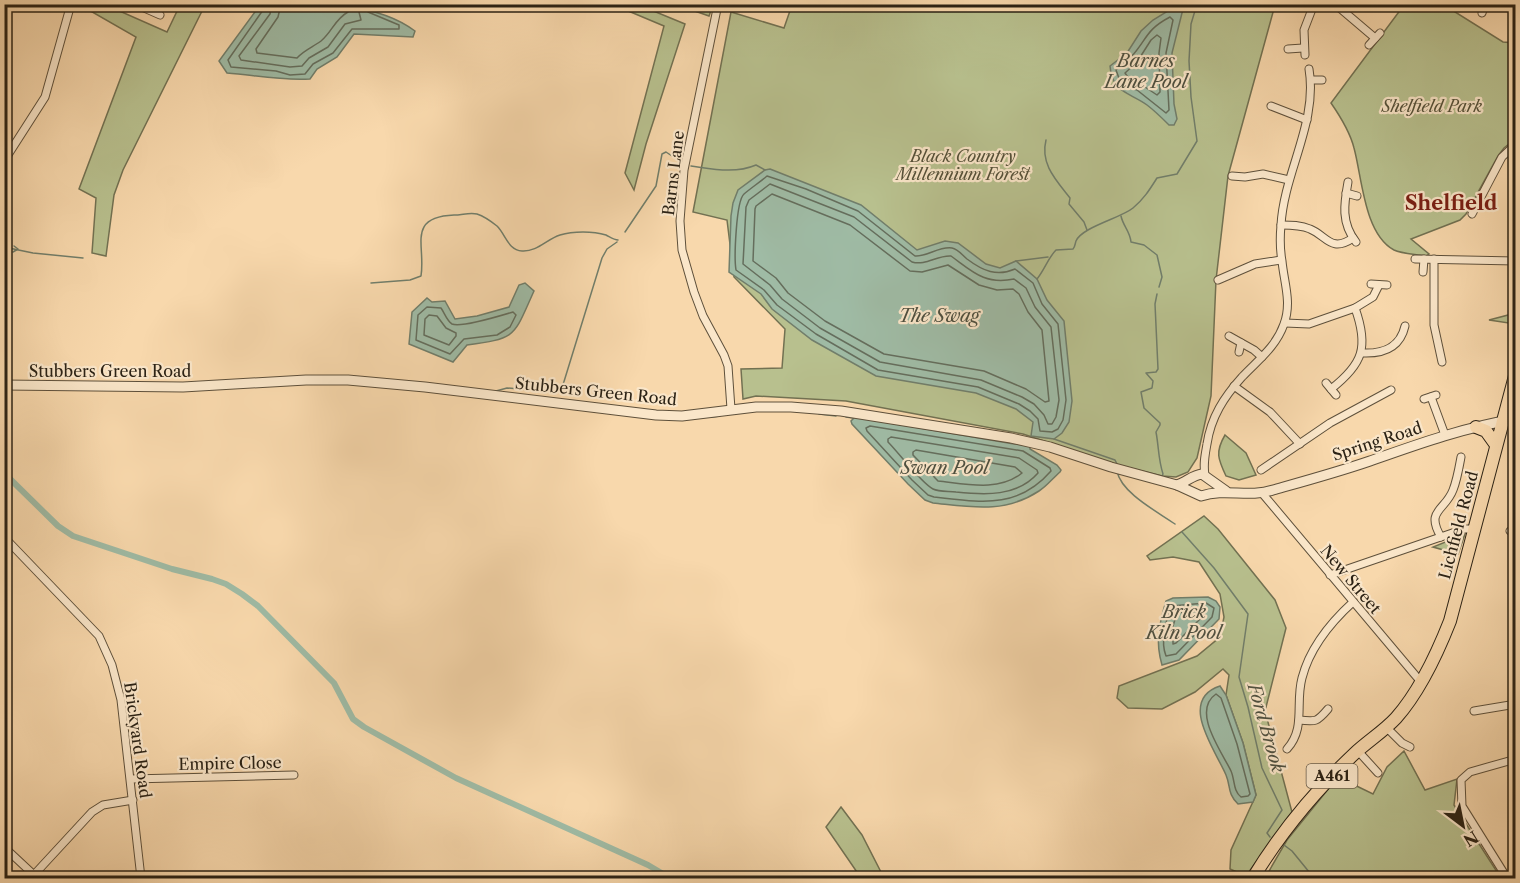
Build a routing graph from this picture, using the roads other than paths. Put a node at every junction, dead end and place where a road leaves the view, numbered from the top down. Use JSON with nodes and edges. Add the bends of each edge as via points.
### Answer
{"nodes":[{"id":1,"x":71,"y":4,"type":"edge"},
{"id":2,"x":135,"y":4,"type":"edge"},
{"id":3,"x":718,"y":4,"type":"edge"},
{"id":4,"x":1314,"y":4,"type":"edge"},
{"id":5,"x":1335,"y":4,"type":"edge"},
{"id":6,"x":1485,"y":4,"type":"edge"},
{"id":7,"x":1482,"y":13,"type":"dead end"},
{"id":8,"x":160,"y":15,"type":"dead end"},
{"id":9,"x":1369,"y":45,"type":"dead end"},
{"id":10,"x":1288,"y":49,"type":"dead end"},
{"id":11,"x":1309,"y":69,"type":"dead end"},
{"id":12,"x":1311,"y":80,"type":"junction"},
{"id":13,"x":1322,"y":80,"type":"dead end"},
{"id":14,"x":1272,"y":118,"type":"dead end"},
{"id":15,"x":1307,"y":120,"type":"junction"},
{"id":16,"x":1515,"y":144,"type":"edge"},
{"id":17,"x":4,"y":161,"type":"edge"},
{"id":18,"x":1232,"y":176,"type":"dead end"},
{"id":19,"x":1245,"y":177,"type":"junction"},
{"id":20,"x":1289,"y":180,"type":"junction"},
{"id":21,"x":1348,"y":182,"type":"dead end"},
{"id":22,"x":1246,"y":185,"type":"dead end"},
{"id":23,"x":1346,"y":193,"type":"junction"},
{"id":24,"x":1357,"y":196,"type":"dead end"},
{"id":25,"x":1476,"y":210,"type":"dead end"},
{"id":26,"x":1281,"y":225,"type":"junction"},
{"id":27,"x":1415,"y":259,"type":"dead end"},
{"id":28,"x":1424,"y":259,"type":"junction"},
{"id":29,"x":1434,"y":259,"type":"junction"},
{"id":30,"x":1281,"y":260,"type":"junction"},
{"id":31,"x":1515,"y":261,"type":"edge"},
{"id":32,"x":1424,"y":272,"type":"dead end"},
{"id":33,"x":1236,"y":273,"type":"junction"},
{"id":34,"x":1218,"y":280,"type":"dead end"},
{"id":35,"x":1240,"y":281,"type":"dead end"},
{"id":36,"x":1379,"y":285,"type":"dead end"},
{"id":37,"x":1355,"y":308,"type":"junction"},
{"id":38,"x":1285,"y":323,"type":"junction"},
{"id":39,"x":1406,"y":326,"type":"dead end"},
{"id":40,"x":1229,"y":336,"type":"dead end"},
{"id":41,"x":1241,"y":343,"type":"junction"},
{"id":42,"x":1448,"y":349,"type":"dead end"},
{"id":43,"x":1239,"y":352,"type":"dead end"},
{"id":44,"x":1362,"y":352,"type":"junction"},
{"id":45,"x":1439,"y":352,"type":"junction"},
{"id":46,"x":1262,"y":357,"type":"junction"},
{"id":47,"x":1442,"y":362,"type":"dead end"},
{"id":48,"x":1515,"y":372,"type":"edge"},
{"id":49,"x":5,"y":384,"type":"edge"},
{"id":50,"x":1234,"y":386,"type":"junction"},
{"id":51,"x":1331,"y":389,"type":"dead end"},
{"id":52,"x":1388,"y":389,"type":"dead end"},
{"id":53,"x":1431,"y":397,"type":"dead end"},
{"id":54,"x":731,"y":409,"type":"junction"},
{"id":55,"x":1509,"y":420,"type":"edge"},
{"id":56,"x":1476,"y":427,"type":"junction"},
{"id":57,"x":1445,"y":435,"type":"junction"},
{"id":58,"x":1300,"y":444,"type":"junction"},
{"id":59,"x":1496,"y":445,"type":"junction"},
{"id":60,"x":1461,"y":457,"type":"dead end"},
{"id":61,"x":1203,"y":465,"type":"junction"},
{"id":62,"x":1263,"y":466,"type":"dead end"},
{"id":63,"x":1459,"y":470,"type":"junction"},
{"id":64,"x":1468,"y":471,"type":"dead end"},
{"id":65,"x":1193,"y":477,"type":"junction"},
{"id":66,"x":1208,"y":478,"type":"junction"},
{"id":67,"x":1176,"y":485,"type":"junction"},
{"id":68,"x":1191,"y":490,"type":"junction"},
{"id":69,"x":1226,"y":491,"type":"junction"},
{"id":70,"x":1208,"y":493,"type":"junction"},
{"id":71,"x":1262,"y":493,"type":"junction"},
{"id":72,"x":1475,"y":529,"type":"junction"},
{"id":73,"x":1441,"y":537,"type":"junction"},
{"id":74,"x":6,"y":542,"type":"edge"},
{"id":75,"x":1330,"y":575,"type":"junction"},
{"id":76,"x":1353,"y":602,"type":"junction"},
{"id":77,"x":1515,"y":616,"type":"edge"},
{"id":78,"x":1515,"y":642,"type":"edge"},
{"id":79,"x":1421,"y":682,"type":"junction"},
{"id":80,"x":1515,"y":704,"type":"edge"},
{"id":81,"x":1328,"y":709,"type":"dead end"},
{"id":82,"x":1474,"y":711,"type":"dead end"},
{"id":83,"x":1299,"y":720,"type":"junction"},
{"id":84,"x":1386,"y":727,"type":"junction"},
{"id":85,"x":1407,"y":743,"type":"dead end"},
{"id":86,"x":1287,"y":749,"type":"dead end"},
{"id":87,"x":1358,"y":751,"type":"junction"},
{"id":88,"x":1515,"y":759,"type":"edge"},
{"id":89,"x":1378,"y":773,"type":"dead end"},
{"id":90,"x":294,"y":775,"type":"dead end"},
{"id":91,"x":131,"y":779,"type":"junction"},
{"id":92,"x":133,"y":800,"type":"junction"},
{"id":93,"x":4,"y":847,"type":"edge"},
{"id":94,"x":33,"y":877,"type":"edge"},
{"id":95,"x":141,"y":879,"type":"edge"},
{"id":96,"x":1253,"y":879,"type":"edge"},
{"id":97,"x":1507,"y":879,"type":"edge"}],
"edges":[{"from":1,"to":17,"type":"street","via":[[45,98]]},
{"from":2,"to":8,"type":"street"},
{"from":3,"to":54,"type":"street","name":"Barns Lane","via":[[684,170],[680,220],[682,250],[694,292],[728,366]]},
{"from":4,"to":10,"type":"street","via":[[1304,30],[1304,52]]},
{"from":5,"to":9,"type":"street","via":[[1378,36]]},
{"from":6,"to":7,"type":"street"},
{"from":11,"to":12,"type":"street"},
{"from":12,"to":13,"type":"street"},
{"from":12,"to":15,"type":"street"},
{"from":14,"to":15,"type":"street","via":[[1275,108]]},
{"from":15,"to":20,"type":"street"},
{"from":16,"to":25,"type":"street","via":[[1502,157]]},
{"from":18,"to":19,"type":"street"},
{"from":19,"to":20,"type":"street","via":[[1263,174]]},
{"from":19,"to":22,"type":"street"},
{"from":20,"to":26,"type":"street"},
{"from":21,"to":23,"type":"street"},
{"from":23,"to":24,"type":"street"},
{"from":23,"to":26,"type":"street","via":[[1343,209],[1354,240],[1335,244],[1304,227]]},
{"from":26,"to":30,"type":"street"},
{"from":27,"to":28,"type":"street"},
{"from":28,"to":29,"type":"street"},
{"from":28,"to":32,"type":"street"},
{"from":29,"to":31,"type":"street"},
{"from":29,"to":45,"type":"street","via":[[1434,325]]},
{"from":30,"to":33,"type":"street","via":[[1256,264]]},
{"from":30,"to":38,"type":"street","via":[[1288,301]]},
{"from":33,"to":34,"type":"street"},
{"from":33,"to":35,"type":"street"},
{"from":36,"to":37,"type":"street","via":[[1373,297]]},
{"from":37,"to":38,"type":"street","via":[[1309,324]]},
{"from":37,"to":44,"type":"street","via":[[1362,332]]},
{"from":38,"to":46,"type":"street"},
{"from":39,"to":44,"type":"street","via":[[1406,338],[1385,351]]},
{"from":40,"to":41,"type":"street"},
{"from":41,"to":43,"type":"street"},
{"from":41,"to":46,"type":"street"},
{"from":42,"to":45,"type":"street"},
{"from":44,"to":51,"type":"street","via":[[1350,373]]},
{"from":45,"to":47,"type":"street"},
{"from":46,"to":50,"type":"street"},
{"from":48,"to":55,"type":"highway","name":"Lichfield Road","number":"A461"},
{"from":49,"to":54,"type":"street","name":"Stubbers Green Road","via":[[104,388],[348,380],[656,416]]},
{"from":50,"to":58,"type":"street","via":[[1270,412]]},
{"from":50,"to":61,"type":"street","via":[[1213,418]]},
{"from":52,"to":58,"type":"street"},
{"from":53,"to":57,"type":"street"},
{"from":54,"to":67,"type":"street","name":"Stubbers Green Road","via":[[806,407],[909,421],[1050,447]]},
{"from":55,"to":56,"type":"street","name":"Spring Road"},
{"from":55,"to":59,"type":"highway","name":"Lichfield Road","number":"A461"},
{"from":56,"to":57,"type":"street","name":"Spring Road"},
{"from":56,"to":59,"type":"highway","via":[[1486,431]]},
{"from":57,"to":71,"type":"street","name":"Spring Road"},
{"from":58,"to":62,"type":"street"},
{"from":59,"to":72,"type":"highway","name":"Lichfield Road","number":"A461"},
{"from":60,"to":63,"type":"street"},
{"from":61,"to":65,"type":"street"},
{"from":61,"to":66,"type":"street"},
{"from":63,"to":64,"type":"street"},
{"from":63,"to":73,"type":"street","via":[[1449,499],[1438,508],[1434,519]]},
{"from":65,"to":66,"type":"street"},
{"from":65,"to":67,"type":"street"},
{"from":65,"to":68,"type":"street"},
{"from":66,"to":69,"type":"street"},
{"from":66,"to":70,"type":"street"},
{"from":67,"to":68,"type":"street","name":"Stubbers Green Road"},
{"from":68,"to":70,"type":"street","via":[[1201,496]]},
{"from":69,"to":70,"type":"street"},
{"from":69,"to":71,"type":"street"},
{"from":71,"to":75,"type":"street","name":"New Street"},
{"from":72,"to":73,"type":"street"},
{"from":72,"to":79,"type":"highway","name":"Lichfield Road","number":"A461","via":[[1450,621]]},
{"from":73,"to":75,"type":"street"},
{"from":74,"to":91,"type":"street","name":"Brickyard Road","via":[[99,636],[117,679]]},
{"from":75,"to":76,"type":"street","name":"New Street"},
{"from":76,"to":79,"type":"street","name":"New Street"},
{"from":76,"to":83,"type":"street","via":[[1319,638],[1302,678]]},
{"from":77,"to":78,"type":"street"},
{"from":79,"to":84,"type":"highway","number":"A461"},
{"from":80,"to":82,"type":"street"},
{"from":81,"to":83,"type":"street","via":[[1319,720]]},
{"from":83,"to":86,"type":"street","via":[[1298,733]]},
{"from":84,"to":85,"type":"street"},
{"from":84,"to":87,"type":"highway","number":"A461"},
{"from":87,"to":89,"type":"street"},
{"from":87,"to":96,"type":"highway","number":"A461","via":[[1304,806]]},
{"from":88,"to":97,"type":"street","via":[[1470,772],[1461,780],[1462,806]]},
{"from":90,"to":91,"type":"street","name":"Empire Close"},
{"from":91,"to":92,"type":"street","name":"Brickyard Road"},
{"from":92,"to":94,"type":"street","via":[[103,805],[92,812]]},
{"from":92,"to":95,"type":"street","name":"Brickyard Road"},
{"from":93,"to":94,"type":"street"}]}
